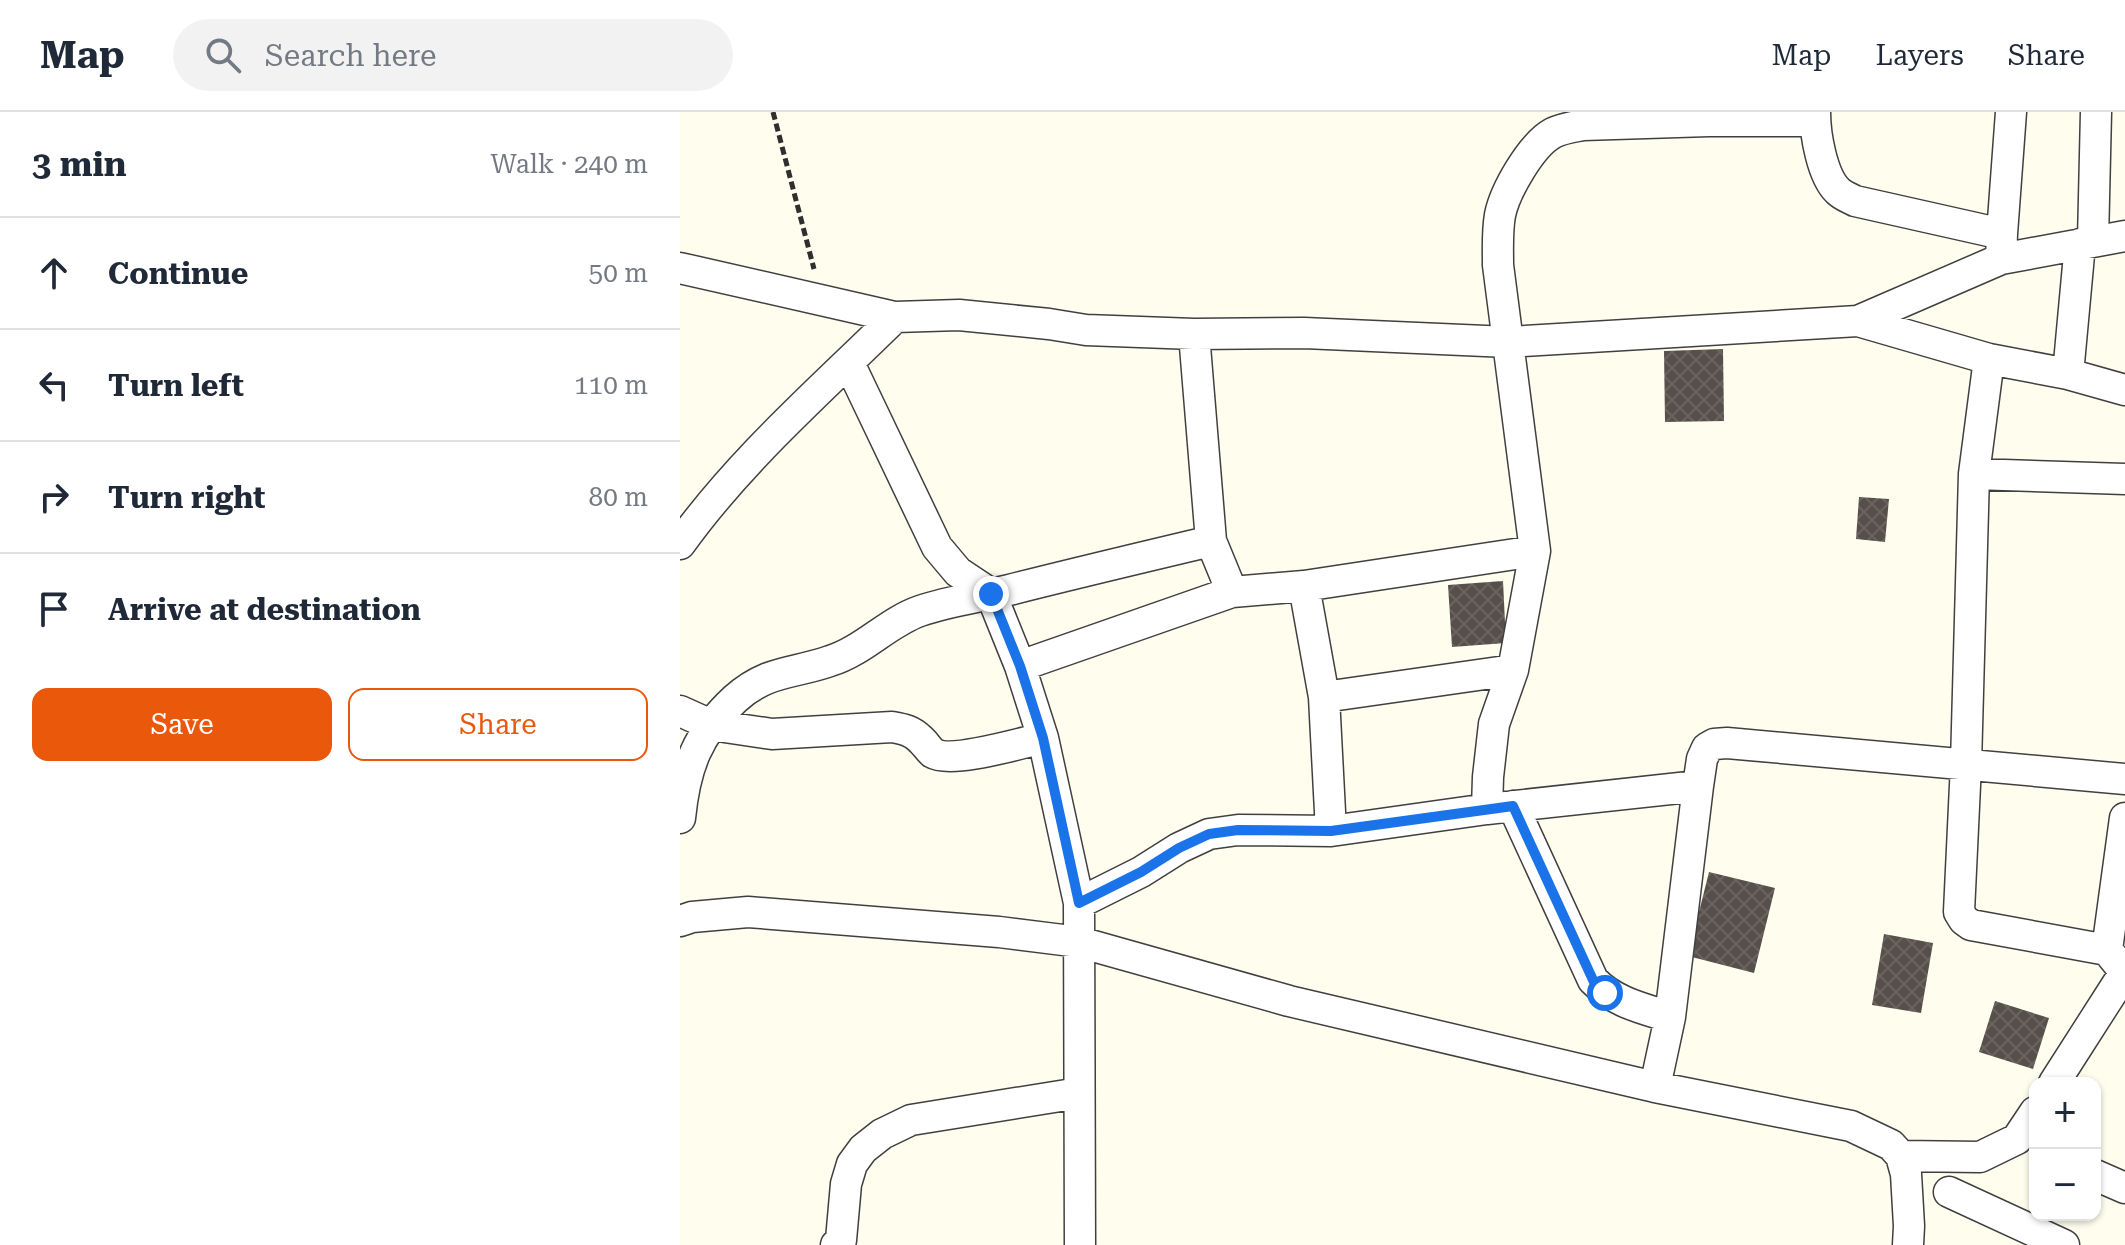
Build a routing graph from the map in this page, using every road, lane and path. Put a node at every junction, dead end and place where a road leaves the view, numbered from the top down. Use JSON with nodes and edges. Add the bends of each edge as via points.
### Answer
{"nodes":[{"id":1,"x":773,"y":112,"type":"edge"},
{"id":2,"x":2011,"y":112,"type":"edge"},
{"id":3,"x":2096,"y":112,"type":"edge"},
{"id":4,"x":1815,"y":117,"type":"edge"},
{"id":5,"x":2125,"y":236,"type":"edge"},
{"id":6,"x":2087,"y":242,"type":"junction"},
{"id":7,"x":2002,"y":246,"type":"junction"},
{"id":8,"x":680,"y":268,"type":"edge"},
{"id":9,"x":822,"y":301,"type":"junction"},
{"id":10,"x":895,"y":317,"type":"junction"},
{"id":11,"x":1858,"y":321,"type":"junction"},
{"id":12,"x":1194,"y":334,"type":"junction"},
{"id":13,"x":1508,"y":342,"type":"junction"},
{"id":14,"x":1989,"y":359,"type":"junction"},
{"id":15,"x":849,"y":363,"type":"junction"},
{"id":16,"x":2068,"y":374,"type":"junction"},
{"id":17,"x":2125,"y":390,"type":"edge"},
{"id":18,"x":1974,"y":474,"type":"junction"},
{"id":19,"x":2125,"y":479,"type":"edge"},
{"id":20,"x":1211,"y":541,"type":"junction"},
{"id":21,"x":680,"y":544,"type":"edge"},
{"id":22,"x":1535,"y":551,"type":"junction"},
{"id":23,"x":1304,"y":586,"type":"junction"},
{"id":24,"x":1232,"y":592,"type":"junction"},
{"id":25,"x":991,"y":594,"type":"junction"},
{"id":26,"x":1020,"y":666,"type":"junction"},
{"id":27,"x":1513,"y":670,"type":"junction"},
{"id":28,"x":1324,"y":697,"type":"junction"},
{"id":29,"x":694,"y":717,"type":"edge"},
{"id":30,"x":1043,"y":738,"type":"junction"},
{"id":31,"x":1966,"y":764,"type":"junction"},
{"id":32,"x":2125,"y":779,"type":"edge"},
{"id":33,"x":1698,"y":786,"type":"junction"},
{"id":34,"x":1500,"y":808,"type":"junction"},
{"id":35,"x":680,"y":818,"type":"edge"},
{"id":36,"x":2125,"y":818,"type":"edge"},
{"id":37,"x":1331,"y":831,"type":"junction"},
{"id":38,"x":1079,"y":903,"type":"junction"},
{"id":39,"x":680,"y":921,"type":"edge"},
{"id":40,"x":1079,"y":942,"type":"junction"},
{"id":41,"x":2120,"y":974,"type":"edge"},
{"id":42,"x":1670,"y":1017,"type":"junction"},
{"id":43,"x":2058,"y":1077,"type":"edge"},
{"id":44,"x":1655,"y":1087,"type":"junction"},
{"id":45,"x":1079,"y":1093,"type":"junction"},
{"id":46,"x":2026,"y":1144,"type":"edge"},
{"id":47,"x":1901,"y":1156,"type":"junction"},
{"id":48,"x":1980,"y":1157,"type":"junction"},
{"id":49,"x":2101,"y":1178,"type":"edge"},
{"id":50,"x":2125,"y":1188,"type":"edge"},
{"id":51,"x":1949,"y":1192,"type":"junction"},
{"id":52,"x":1909,"y":1235,"type":"edge"},
{"id":53,"x":836,"y":1245,"type":"edge"},
{"id":54,"x":1080,"y":1245,"type":"edge"},
{"id":55,"x":2064,"y":1245,"type":"edge"}],
"edges":[{"from":1,"to":9,"type":"path"},
{"from":2,"to":7,"type":"street"},
{"from":3,"to":6,"type":"street"},
{"from":4,"to":7,"type":"street","via":[[1826,173],[1840,194]]},
{"from":4,"to":13,"type":"street","via":[[1583,125],[1551,134],[1528,159],[1500,215],[1498,265]]},
{"from":5,"to":6,"type":"street"},
{"from":6,"to":7,"type":"street"},
{"from":6,"to":16,"type":"street"},
{"from":7,"to":11,"type":"street"},
{"from":8,"to":9,"type":"street"},
{"from":9,"to":10,"type":"street"},
{"from":10,"to":12,"type":"street","via":[[959,315],[1086,330]]},
{"from":10,"to":15,"type":"street"},
{"from":11,"to":13,"type":"street"},
{"from":11,"to":14,"type":"street"},
{"from":12,"to":13,"type":"street"},
{"from":12,"to":20,"type":"street"},
{"from":13,"to":22,"type":"street"},
{"from":14,"to":16,"type":"street"},
{"from":14,"to":18,"type":"street"},
{"from":15,"to":21,"type":"street","via":[[783,425]]},
{"from":15,"to":25,"type":"street","via":[[937,547],[958,572]]},
{"from":16,"to":17,"type":"street"},
{"from":18,"to":19,"type":"street"},
{"from":18,"to":31,"type":"street"},
{"from":20,"to":24,"type":"street"},
{"from":20,"to":25,"type":"street"},
{"from":22,"to":23,"type":"street"},
{"from":22,"to":27,"type":"street"},
{"from":23,"to":24,"type":"street"},
{"from":23,"to":28,"type":"street"},
{"from":24,"to":26,"type":"street"},
{"from":25,"to":26,"type":"street"},
{"from":25,"to":29,"type":"street","via":[[918,611],[830,661],[761,680],[735,699]]},
{"from":26,"to":30,"type":"street"},
{"from":27,"to":28,"type":"street"},
{"from":27,"to":34,"type":"street","via":[[1494,724],[1488,777]]},
{"from":28,"to":37,"type":"street"},
{"from":29,"to":30,"type":"street","via":[[772,734],[892,727],[909,730],[943,756]]},
{"from":29,"to":35,"type":"street"},
{"from":30,"to":38,"type":"street"},
{"from":31,"to":32,"type":"street"},
{"from":31,"to":33,"type":"street","via":[[1714,744],[1702,759]]},
{"from":31,"to":41,"type":"street","via":[[1959,912],[1964,920]]},
{"from":33,"to":34,"type":"street"},
{"from":33,"to":42,"type":"street"},
{"from":34,"to":37,"type":"street"},
{"from":34,"to":42,"type":"street","via":[[1593,980],[1631,1006]]},
{"from":36,"to":41,"type":"street"},
{"from":37,"to":38,"type":"street","via":[[1209,834]]},
{"from":38,"to":40,"type":"street"},
{"from":39,"to":40,"type":"street","via":[[748,912]]},
{"from":40,"to":44,"type":"street","via":[[1289,1001]]},
{"from":40,"to":45,"type":"street"},
{"from":41,"to":43,"type":"street"},
{"from":42,"to":44,"type":"street"},
{"from":44,"to":47,"type":"street","via":[[1851,1126],[1891,1145]]},
{"from":45,"to":53,"type":"street","via":[[911,1120],[882,1134],[852,1164]]},
{"from":45,"to":54,"type":"street"},
{"from":46,"to":48,"type":"street"},
{"from":47,"to":48,"type":"street"},
{"from":47,"to":52,"type":"street"},
{"from":48,"to":51,"type":"street"},
{"from":49,"to":50,"type":"street"},
{"from":51,"to":52,"type":"street"},
{"from":51,"to":55,"type":"street"}]}
